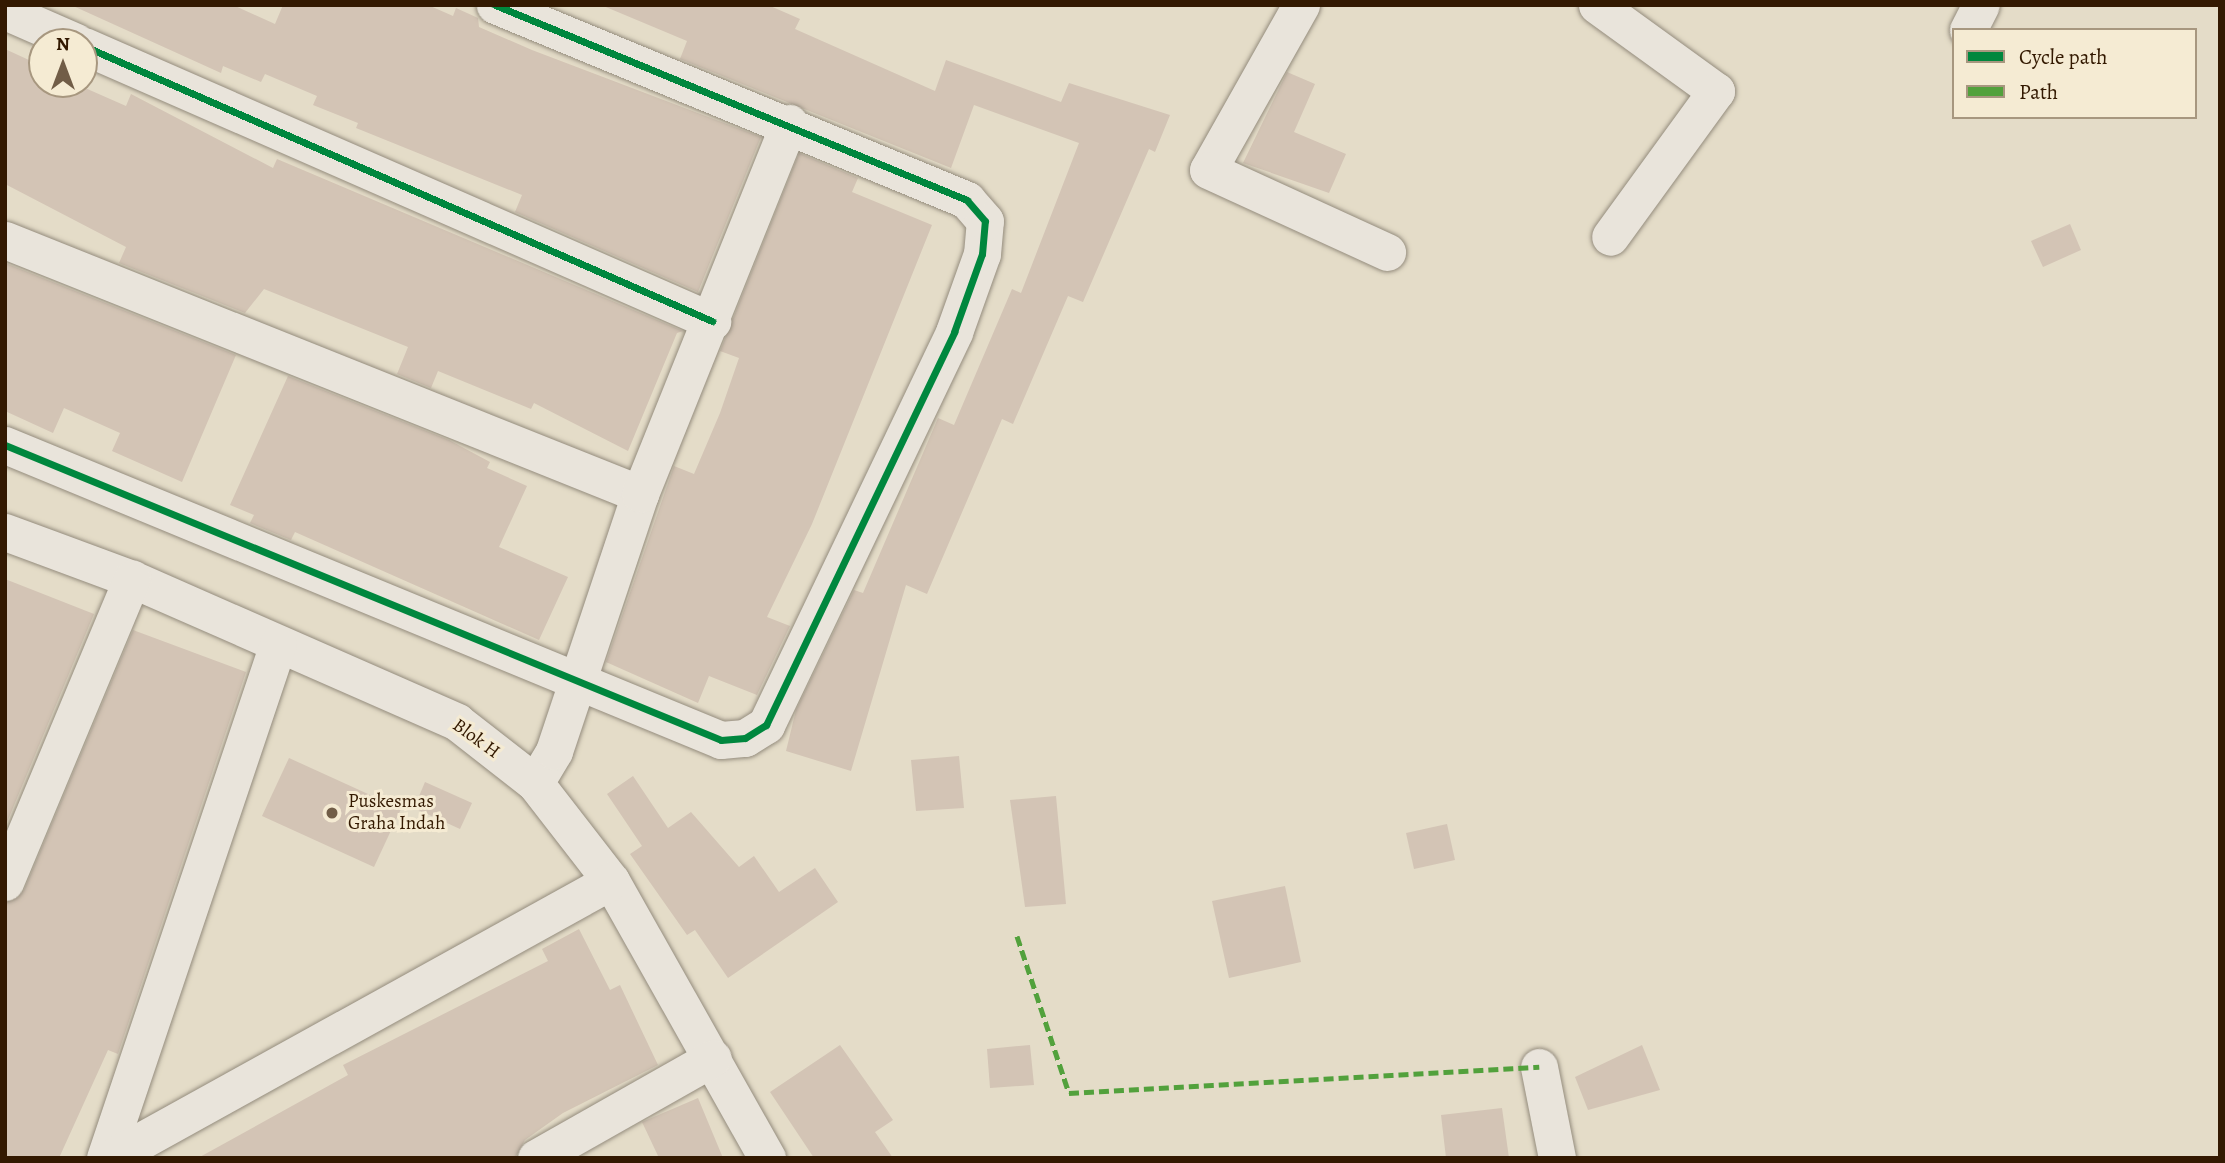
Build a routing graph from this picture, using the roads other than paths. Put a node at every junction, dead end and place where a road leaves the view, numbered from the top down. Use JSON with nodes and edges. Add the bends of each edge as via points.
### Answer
{"nodes":[{"id":1,"x":495,"y":5,"type":"edge"},
{"id":2,"x":1301,"y":5,"type":"edge"},
{"id":3,"x":1597,"y":5,"type":"edge"},
{"id":4,"x":1981,"y":5,"type":"edge"},
{"id":5,"x":5,"y":11,"type":"edge"},
{"id":6,"x":44,"y":28,"type":"edge"},
{"id":7,"x":1969,"y":28,"type":"edge"},
{"id":8,"x":98,"y":52,"type":"edge"},
{"id":9,"x":789,"y":123,"type":"junction"},
{"id":10,"x":1610,"y":237,"type":"dead end"},
{"id":11,"x":5,"y":240,"type":"edge"},
{"id":12,"x":1387,"y":252,"type":"dead end"},
{"id":13,"x":712,"y":321,"type":"junction"},
{"id":14,"x":5,"y":445,"type":"edge"},
{"id":15,"x":640,"y":494,"type":"junction"},
{"id":16,"x":5,"y":532,"type":"edge"},
{"id":17,"x":132,"y":579,"type":"junction"},
{"id":18,"x":278,"y":644,"type":"junction"},
{"id":19,"x":572,"y":681,"type":"junction"},
{"id":20,"x":534,"y":783,"type":"junction"},
{"id":21,"x":611,"y":881,"type":"junction"},
{"id":22,"x":5,"y":882,"type":"edge"},
{"id":23,"x":713,"y":1058,"type":"junction"},
{"id":24,"x":1539,"y":1068,"type":"dead end"},
{"id":25,"x":105,"y":1158,"type":"edge"},
{"id":26,"x":110,"y":1158,"type":"edge"},
{"id":27,"x":536,"y":1158,"type":"edge"},
{"id":28,"x":767,"y":1158,"type":"edge"},
{"id":29,"x":1557,"y":1158,"type":"edge"}],
"edges":[{"from":1,"to":9,"type":"street"},
{"from":2,"to":12,"type":"street","via":[[1208,170]]},
{"from":3,"to":10,"type":"street","via":[[1716,90]]},
{"from":4,"to":7,"type":"street"},
{"from":5,"to":6,"type":"street"},
{"from":8,"to":13,"type":"street"},
{"from":9,"to":13,"type":"street"},
{"from":9,"to":19,"type":"street","via":[[967,200],[985,221],[982,254],[954,332],[766,725],[745,738],[721,740]]},
{"from":11,"to":15,"type":"street"},
{"from":13,"to":15,"type":"street"},
{"from":14,"to":19,"type":"street"},
{"from":15,"to":19,"type":"street"},
{"from":16,"to":17,"type":"street","name":"Blok H"},
{"from":17,"to":18,"type":"street","name":"Blok H"},
{"from":17,"to":22,"type":"street"},
{"from":18,"to":20,"type":"street","name":"Blok H","via":[[457,722]]},
{"from":18,"to":25,"type":"street"},
{"from":19,"to":20,"type":"street","via":[[554,751]]},
{"from":20,"to":21,"type":"street","name":"Blok H"},
{"from":21,"to":23,"type":"street","name":"Blok H"},
{"from":21,"to":26,"type":"street"},
{"from":23,"to":27,"type":"street"},
{"from":23,"to":28,"type":"street","name":"Blok H"},
{"from":24,"to":29,"type":"street"}]}
